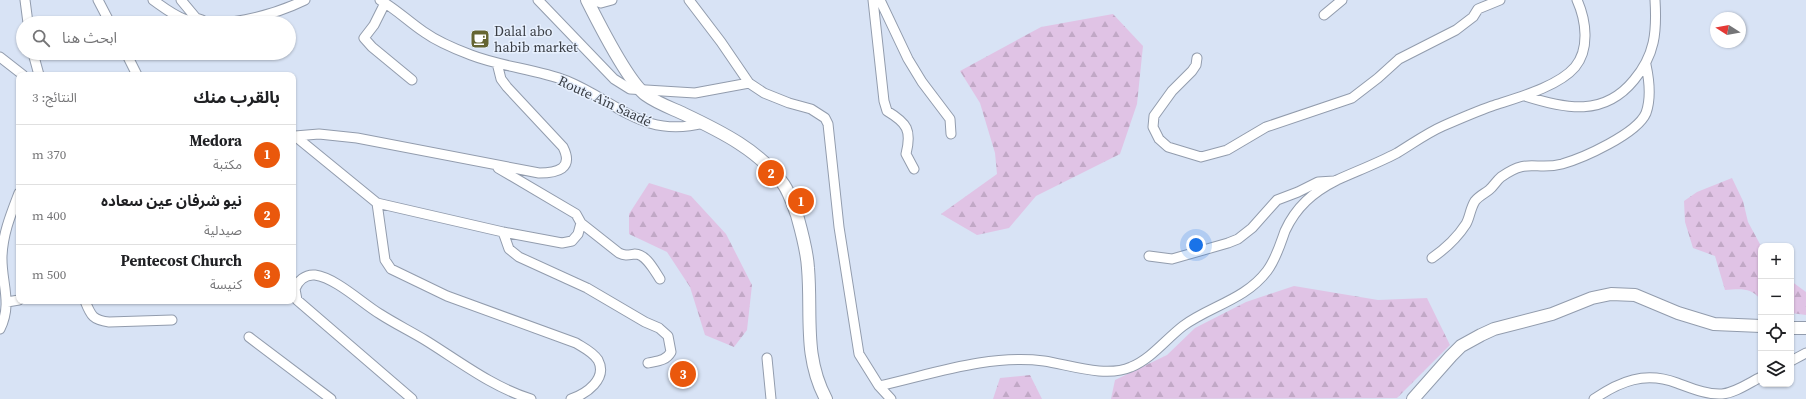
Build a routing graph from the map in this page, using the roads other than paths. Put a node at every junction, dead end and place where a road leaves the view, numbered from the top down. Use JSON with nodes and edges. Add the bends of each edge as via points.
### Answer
{"nodes":[{"id":1,"x":25,"y":0,"type":"edge"},
{"id":2,"x":98,"y":0,"type":"edge"},
{"id":3,"x":152,"y":0,"type":"edge"},
{"id":4,"x":181,"y":0,"type":"edge"},
{"id":5,"x":305,"y":0,"type":"edge"},
{"id":6,"x":537,"y":0,"type":"edge"},
{"id":7,"x":587,"y":0,"type":"edge"},
{"id":8,"x":593,"y":0,"type":"edge"},
{"id":9,"x":612,"y":0,"type":"edge"},
{"id":10,"x":689,"y":0,"type":"edge"},
{"id":11,"x":873,"y":0,"type":"edge"},
{"id":12,"x":880,"y":0,"type":"edge"},
{"id":13,"x":1342,"y":0,"type":"edge"},
{"id":14,"x":1480,"y":0,"type":"edge"},
{"id":15,"x":1500,"y":0,"type":"edge"},
{"id":16,"x":1577,"y":0,"type":"edge"},
{"id":17,"x":1655,"y":0,"type":"edge"},
{"id":18,"x":383,"y":1,"type":"edge"},
{"id":19,"x":1478,"y":9,"type":"junction"},
{"id":20,"x":1324,"y":15,"type":"dead end"},
{"id":21,"x":27,"y":16,"type":"edge"},
{"id":22,"x":106,"y":16,"type":"edge"},
{"id":23,"x":179,"y":16,"type":"edge"},
{"id":24,"x":194,"y":16,"type":"edge"},
{"id":25,"x":256,"y":16,"type":"edge"},
{"id":26,"x":0,"y":57,"type":"edge"},
{"id":27,"x":1197,"y":58,"type":"dead end"},
{"id":28,"x":35,"y":60,"type":"edge"},
{"id":29,"x":130,"y":60,"type":"edge"},
{"id":30,"x":497,"y":63,"type":"junction"},
{"id":31,"x":1646,"y":65,"type":"junction"},
{"id":32,"x":19,"y":72,"type":"edge"},
{"id":33,"x":38,"y":72,"type":"edge"},
{"id":34,"x":136,"y":72,"type":"edge"},
{"id":35,"x":412,"y":80,"type":"dead end"},
{"id":36,"x":749,"y":83,"type":"junction"},
{"id":37,"x":641,"y":91,"type":"junction"},
{"id":38,"x":1525,"y":96,"type":"junction"},
{"id":39,"x":704,"y":123,"type":"junction"},
{"id":40,"x":951,"y":134,"type":"dead end"},
{"id":41,"x":296,"y":136,"type":"edge"},
{"id":42,"x":296,"y":138,"type":"edge"},
{"id":43,"x":489,"y":164,"type":"junction"},
{"id":44,"x":914,"y":169,"type":"dead end"},
{"id":45,"x":1335,"y":181,"type":"junction"},
{"id":46,"x":16,"y":200,"type":"edge"},
{"id":47,"x":377,"y":203,"type":"junction"},
{"id":48,"x":581,"y":222,"type":"junction"},
{"id":49,"x":503,"y":232,"type":"junction"},
{"id":50,"x":1149,"y":256,"type":"dead end"},
{"id":51,"x":1432,"y":258,"type":"dead end"},
{"id":52,"x":660,"y":279,"type":"dead end"},
{"id":53,"x":296,"y":286,"type":"edge"},
{"id":54,"x":296,"y":296,"type":"edge"},
{"id":55,"x":16,"y":300,"type":"edge"},
{"id":56,"x":7,"y":302,"type":"junction"},
{"id":57,"x":87,"y":304,"type":"edge"},
{"id":58,"x":172,"y":320,"type":"dead end"},
{"id":59,"x":1758,"y":326,"type":"edge"},
{"id":60,"x":1794,"y":328,"type":"edge"},
{"id":61,"x":1806,"y":328,"type":"edge"},
{"id":62,"x":0,"y":329,"type":"edge"},
{"id":63,"x":249,"y":337,"type":"dead end"},
{"id":64,"x":1806,"y":353,"type":"edge"},
{"id":65,"x":767,"y":358,"type":"dead end"},
{"id":66,"x":1794,"y":359,"type":"edge"},
{"id":67,"x":648,"y":363,"type":"dead end"},
{"id":68,"x":1758,"y":378,"type":"edge"},
{"id":69,"x":879,"y":386,"type":"junction"},
{"id":70,"x":328,"y":398,"type":"edge"},
{"id":71,"x":412,"y":399,"type":"edge"},
{"id":72,"x":531,"y":399,"type":"edge"},
{"id":73,"x":571,"y":399,"type":"edge"},
{"id":74,"x":771,"y":399,"type":"edge"},
{"id":75,"x":826,"y":399,"type":"edge"},
{"id":76,"x":891,"y":399,"type":"edge"},
{"id":77,"x":1413,"y":399,"type":"edge"},
{"id":78,"x":1594,"y":399,"type":"edge"}],
"edges":[{"from":1,"to":21,"type":"street"},
{"from":2,"to":22,"type":"street"},
{"from":3,"to":23,"type":"street"},
{"from":4,"to":24,"type":"street"},
{"from":5,"to":25,"type":"street","via":[[281,10]]},
{"from":6,"to":37,"type":"street","via":[[614,79],[630,89]]},
{"from":7,"to":37,"type":"main road","via":[[625,68]]},
{"from":8,"to":9,"type":"street","via":[[601,4]]},
{"from":10,"to":36,"type":"street"},
{"from":11,"to":44,"type":"street","via":[[884,101],[887,111],[903,121],[910,140],[906,154]]},
{"from":12,"to":40,"type":"street","via":[[908,59],[950,119]]},
{"from":13,"to":20,"type":"street"},
{"from":14,"to":19,"type":"street"},
{"from":15,"to":19,"type":"street"},
{"from":16,"to":38,"type":"street","via":[[1585,26],[1584,44],[1579,60],[1568,73]]},
{"from":17,"to":31,"type":"street","via":[[1654,39]]},
{"from":18,"to":30,"type":"street","name":"Route Aïn Saadé","via":[[438,40]]},
{"from":18,"to":35,"type":"street","via":[[374,26],[364,38]]},
{"from":19,"to":27,"type":"street","via":[[1473,17],[1456,30],[1399,59],[1352,98],[1266,127],[1227,150],[1201,157],[1168,147],[1159,139],[1153,127],[1154,116],[1172,91],[1192,71]]},
{"from":26,"to":32,"type":"street"},
{"from":28,"to":33,"type":"street"},
{"from":29,"to":34,"type":"street"},
{"from":30,"to":39,"type":"street","name":"Route Aïn Saadé","via":[[568,82],[646,122],[673,128]]},
{"from":30,"to":43,"type":"street","via":[[501,79],[563,148],[567,158],[562,169],[549,173]]},
{"from":31,"to":38,"type":"street","via":[[1623,93],[1599,105],[1566,106]]},
{"from":31,"to":51,"type":"street","via":[[1648,106],[1641,120],[1621,137],[1573,160],[1554,165],[1518,166],[1508,172],[1478,197],[1469,211],[1466,222],[1452,242]]},
{"from":36,"to":37,"type":"street","via":[[695,93]]},
{"from":36,"to":69,"type":"street","via":[[764,93],[811,109],[825,118],[828,124],[839,227],[859,354]]},
{"from":37,"to":39,"type":"main road","via":[[654,100]]},
{"from":38,"to":45,"type":"street","via":[[1491,106],[1443,126],[1395,154]]},
{"from":39,"to":75,"type":"main road","via":[[764,162],[781,180],[792,200],[807,258],[812,360],[818,384]]},
{"from":41,"to":43,"type":"street","via":[[319,134],[357,138]]},
{"from":42,"to":47,"type":"street"},
{"from":43,"to":48,"type":"street","via":[[569,209]]},
{"from":45,"to":50,"type":"street","via":[[1318,182],[1276,200],[1252,228],[1238,239],[1172,259]]},
{"from":45,"to":69,"type":"street","via":[[1301,205],[1290,221],[1275,258],[1250,289],[1195,318],[1131,367],[1110,372],[1043,361],[998,360]]},
{"from":46,"to":56,"type":"street","via":[[8,220],[2,257]]},
{"from":47,"to":49,"type":"street"},
{"from":47,"to":73,"type":"street","via":[[385,260],[391,269],[447,296],[576,343],[593,354],[600,368],[597,381],[588,391]]},
{"from":48,"to":49,"type":"street","via":[[578,234],[567,243]]},
{"from":48,"to":52,"type":"street","via":[[623,256],[636,254],[644,257]]},
{"from":49,"to":67,"type":"street","via":[[509,249],[519,257],[587,288],[663,331],[668,336],[671,352],[662,360]]},
{"from":53,"to":72,"type":"street","via":[[305,277],[315,275],[333,282],[380,314],[504,389]]},
{"from":54,"to":71,"type":"street","via":[[297,300]]},
{"from":55,"to":56,"type":"street"},
{"from":56,"to":62,"type":"street"},
{"from":57,"to":58,"type":"street","via":[[93,316],[100,321]]},
{"from":59,"to":77,"type":"main road","via":[[1714,324],[1678,313],[1635,295],[1610,294],[1592,298],[1552,314],[1494,329],[1471,340],[1451,356]]},
{"from":60,"to":61,"type":"main road"},
{"from":63,"to":70,"type":"street"},
{"from":64,"to":66,"type":"street"},
{"from":65,"to":74,"type":"street"},
{"from":68,"to":78,"type":"street","via":[[1733,391],[1719,394],[1661,379],[1633,379],[1616,385]]},
{"from":69,"to":76,"type":"street"}]}
